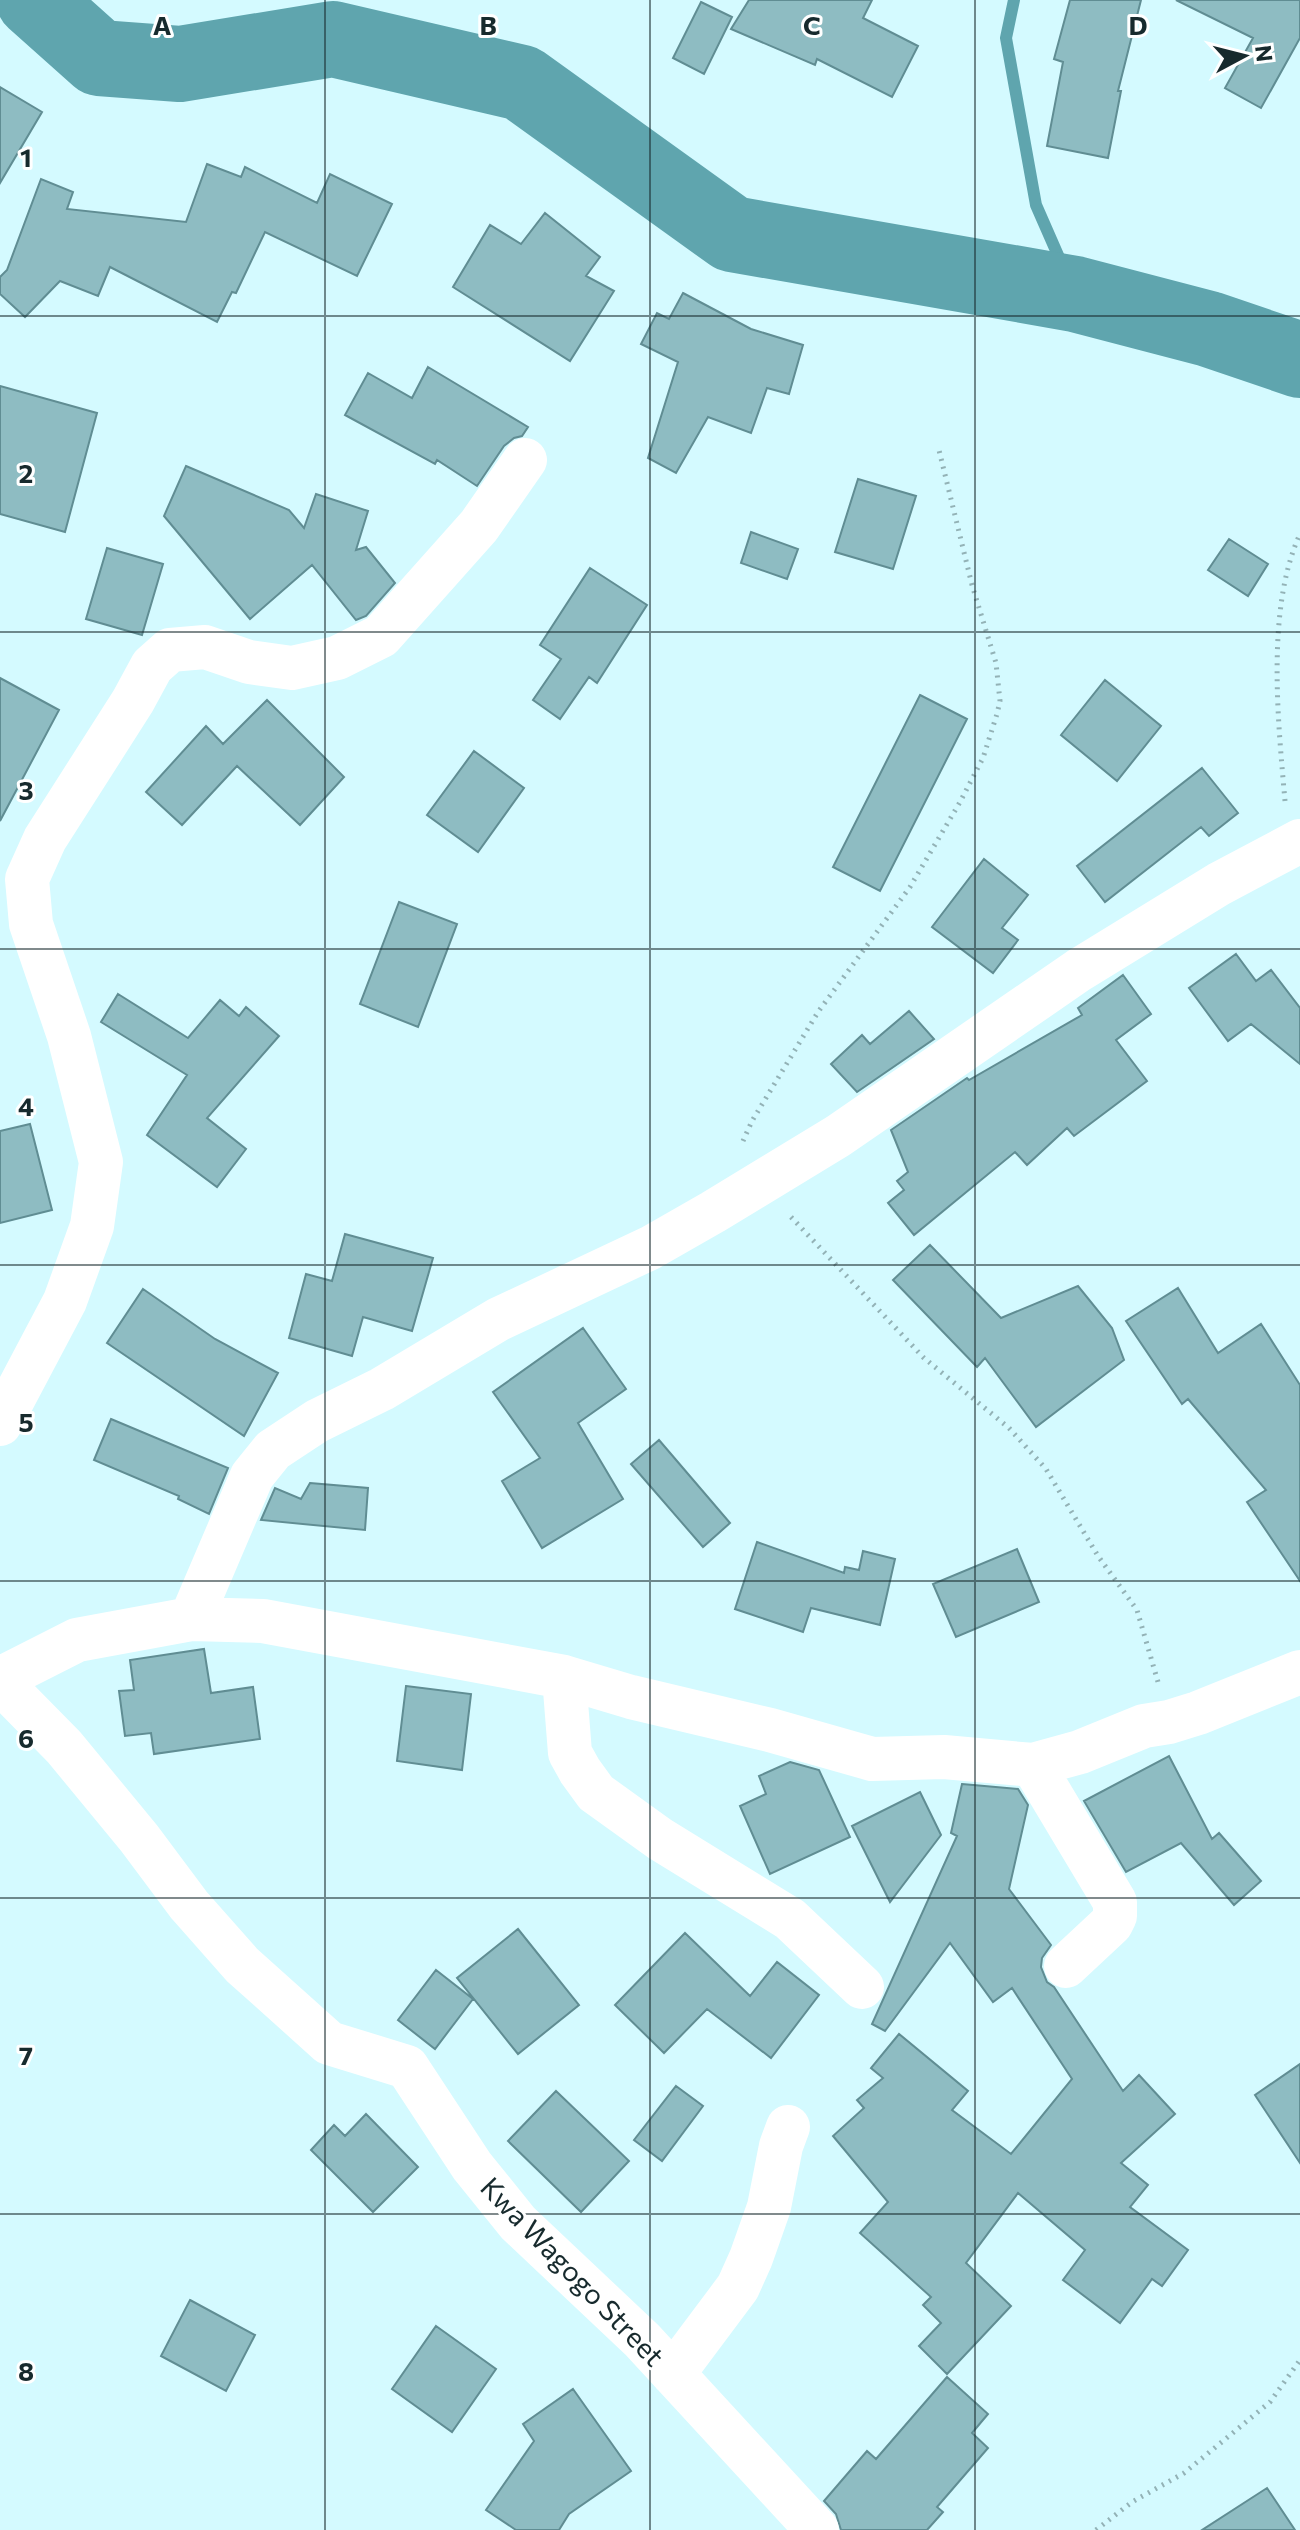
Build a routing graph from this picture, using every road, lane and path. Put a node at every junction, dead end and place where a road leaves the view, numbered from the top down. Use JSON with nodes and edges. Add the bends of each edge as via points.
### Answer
{"nodes":[{"id":1,"x":938,"y":446,"type":"dead end"},
{"id":2,"x":525,"y":460,"type":"dead end"},
{"id":3,"x":1300,"y":534,"type":"edge"},
{"id":4,"x":1294,"y":843,"type":"edge"},
{"id":5,"x":14,"y":877,"type":"edge"},
{"id":6,"x":751,"y":1164,"type":"junction"},
{"id":7,"x":0,"y":1424,"type":"edge"},
{"id":8,"x":191,"y":1619,"type":"junction"},
{"id":9,"x":1300,"y":1672,"type":"edge"},
{"id":10,"x":564,"y":1677,"type":"junction"},
{"id":11,"x":0,"y":1681,"type":"edge"},
{"id":12,"x":1169,"y":1722,"type":"junction"},
{"id":13,"x":1033,"y":1765,"type":"junction"},
{"id":14,"x":1066,"y":1966,"type":"dead end"},
{"id":15,"x":862,"y":1987,"type":"dead end"},
{"id":16,"x":788,"y":2127,"type":"dead end"},
{"id":17,"x":1300,"y":2360,"type":"edge"},
{"id":18,"x":673,"y":2374,"type":"junction"},
{"id":19,"x":817,"y":2530,"type":"edge"},
{"id":20,"x":1096,"y":2530,"type":"edge"}],
"edges":[{"from":1,"to":6,"type":"path","via":[[996,663],[997,714],[983,758],[910,887],[818,1012],[752,1121]]},
{"from":2,"to":5,"type":"street","via":[[479,526],[381,636],[337,658],[292,668],[249,662],[205,647],[170,650],[152,666],[45,839]]},
{"from":3,"to":4,"type":"path","via":[[1284,578],[1277,700]]},
{"from":4,"to":6,"type":"street","via":[[1079,970],[838,1136]]},
{"from":5,"to":7,"type":"street","via":[[69,1036],[101,1162],[92,1226],[65,1301]]},
{"from":6,"to":8,"type":"street","via":[[650,1248],[499,1319],[273,1450],[252,1476]]},
{"from":6,"to":12,"type":"path","via":[[814,1245],[924,1358],[1009,1428],[1046,1469],[1137,1610]]},
{"from":8,"to":10,"type":"street","via":[[263,1621]]},
{"from":8,"to":11,"type":"street","via":[[77,1640]]},
{"from":9,"to":12,"type":"street"},
{"from":10,"to":13,"type":"street","via":[[872,1759],[944,1757]]},
{"from":10,"to":15,"type":"street","via":[[570,1753],[596,1793],[790,1919]]},
{"from":11,"to":18,"type":"street","name":"Kwa Wagogo Street","via":[[64,1747],[242,1965],[329,2043],[407,2067],[472,2166],[518,2223]]},
{"from":12,"to":13,"type":"street"},
{"from":13,"to":14,"type":"street","via":[[1115,1902],[1111,1924]]},
{"from":16,"to":18,"type":"street","via":[[769,2207],[738,2287]]},
{"from":17,"to":20,"type":"path","via":[[1270,2402],[1184,2473]]},
{"from":18,"to":19,"type":"street","name":"Kwa Wagogo Street"}]}
